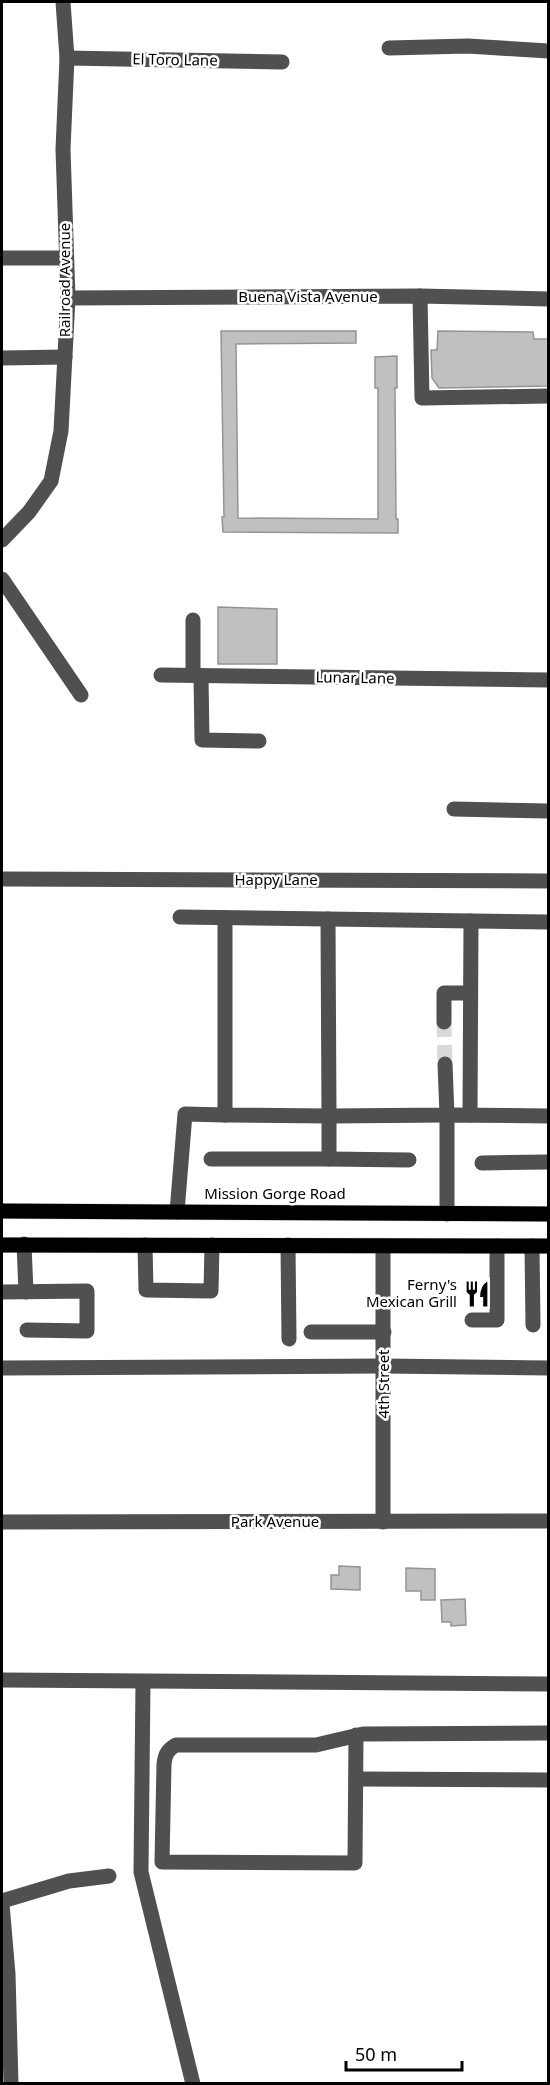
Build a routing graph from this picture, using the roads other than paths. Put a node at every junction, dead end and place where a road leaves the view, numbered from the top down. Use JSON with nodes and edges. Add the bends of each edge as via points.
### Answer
{"nodes":[{"id":1,"x":63,"y":2,"type":"edge"},
{"id":2,"x":388,"y":48,"type":"dead end"},
{"id":3,"x":549,"y":51,"type":"edge"},
{"id":4,"x":68,"y":58,"type":"junction"},
{"id":5,"x":282,"y":62,"type":"dead end"},
{"id":6,"x":2,"y":258,"type":"edge"},
{"id":7,"x":66,"y":258,"type":"junction"},
{"id":8,"x":420,"y":296,"type":"junction"},
{"id":9,"x":68,"y":298,"type":"junction"},
{"id":10,"x":549,"y":299,"type":"edge"},
{"id":11,"x":65,"y":357,"type":"junction"},
{"id":12,"x":2,"y":358,"type":"edge"},
{"id":13,"x":549,"y":396,"type":"edge"},
{"id":14,"x":2,"y":540,"type":"edge"},
{"id":15,"x":2,"y":579,"type":"edge"},
{"id":16,"x":193,"y":620,"type":"dead end"},
{"id":17,"x":160,"y":675,"type":"dead end"},
{"id":18,"x":197,"y":676,"type":"junction"},
{"id":19,"x":549,"y":680,"type":"edge"},
{"id":20,"x":81,"y":695,"type":"dead end"},
{"id":21,"x":259,"y":741,"type":"dead end"},
{"id":22,"x":454,"y":809,"type":"dead end"},
{"id":23,"x":549,"y":811,"type":"edge"},
{"id":24,"x":4,"y":879,"type":"dead end"},
{"id":25,"x":549,"y":881,"type":"edge"},
{"id":26,"x":180,"y":917,"type":"dead end"},
{"id":27,"x":225,"y":918,"type":"junction"},
{"id":28,"x":328,"y":919,"type":"junction"},
{"id":29,"x":471,"y":921,"type":"junction"},
{"id":30,"x":549,"y":922,"type":"edge"},
{"id":31,"x":470,"y":993,"type":"junction"},
{"id":32,"x":444,"y":1022,"type":"tunnel mouth"},
{"id":33,"x":445,"y":1064,"type":"tunnel mouth"},
{"id":34,"x":225,"y":1115,"type":"junction"},
{"id":35,"x":447,"y":1115,"type":"junction"},
{"id":36,"x":470,"y":1115,"type":"junction"},
{"id":37,"x":329,"y":1116,"type":"junction"},
{"id":38,"x":549,"y":1116,"type":"edge"},
{"id":39,"x":211,"y":1159,"type":"dead end"},
{"id":40,"x":329,"y":1159,"type":"junction"},
{"id":41,"x":410,"y":1160,"type":"dead end"},
{"id":42,"x":482,"y":1162,"type":"dead end"},
{"id":43,"x":549,"y":1162,"type":"edge"},
{"id":44,"x":2,"y":1211,"type":"edge"},
{"id":45,"x":177,"y":1212,"type":"junction"},
{"id":46,"x":447,"y":1214,"type":"junction"},
{"id":47,"x":549,"y":1214,"type":"edge"},
{"id":48,"x":24,"y":1244,"type":"junction"},
{"id":49,"x":2,"y":1245,"type":"edge"},
{"id":50,"x":145,"y":1245,"type":"junction"},
{"id":51,"x":212,"y":1245,"type":"junction"},
{"id":52,"x":288,"y":1245,"type":"junction"},
{"id":53,"x":382,"y":1246,"type":"junction"},
{"id":54,"x":497,"y":1246,"type":"junction"},
{"id":55,"x":532,"y":1246,"type":"junction"},
{"id":56,"x":549,"y":1246,"type":"edge"},
{"id":57,"x":541,"y":1289,"type":"edge"},
{"id":58,"x":2,"y":1292,"type":"edge"},
{"id":59,"x":26,"y":1292,"type":"junction"},
{"id":60,"x":472,"y":1320,"type":"dead end"},
{"id":61,"x":533,"y":1325,"type":"dead end"},
{"id":62,"x":27,"y":1330,"type":"dead end"},
{"id":63,"x":311,"y":1332,"type":"dead end"},
{"id":64,"x":384,"y":1332,"type":"junction"},
{"id":65,"x":289,"y":1339,"type":"dead end"},
{"id":66,"x":384,"y":1366,"type":"junction"},
{"id":67,"x":2,"y":1368,"type":"edge"},
{"id":68,"x":549,"y":1368,"type":"edge"},
{"id":69,"x":549,"y":1521,"type":"edge"},
{"id":70,"x":2,"y":1522,"type":"edge"},
{"id":71,"x":383,"y":1522,"type":"junction"},
{"id":72,"x":2,"y":1680,"type":"edge"},
{"id":73,"x":143,"y":1682,"type":"junction"},
{"id":74,"x":549,"y":1684,"type":"edge"},
{"id":75,"x":549,"y":1733,"type":"edge"},
{"id":76,"x":356,"y":1736,"type":"junction"},
{"id":77,"x":356,"y":1779,"type":"junction"},
{"id":78,"x":549,"y":1780,"type":"edge"},
{"id":79,"x":109,"y":1876,"type":"dead end"},
{"id":80,"x":2,"y":1902,"type":"edge"},
{"id":81,"x":5,"y":1988,"type":"edge"},
{"id":82,"x":11,"y":2084,"type":"edge"},
{"id":83,"x":193,"y":2084,"type":"edge"}],
"edges":[{"from":1,"to":4,"type":"street","name":"Railroad Avenue"},
{"from":2,"to":3,"type":"street","via":[[468,46]]},
{"from":4,"to":5,"type":"street","name":"El Toro Lane"},
{"from":4,"to":7,"type":"street","name":"Railroad Avenue","via":[[63,149]]},
{"from":6,"to":7,"type":"street"},
{"from":7,"to":9,"type":"street","name":"Railroad Avenue"},
{"from":8,"to":9,"type":"street","name":"Buena Vista Avenue"},
{"from":8,"to":10,"type":"street","name":"Buena Vista Avenue"},
{"from":8,"to":13,"type":"street","via":[[422,398]]},
{"from":9,"to":11,"type":"street","name":"Railroad Avenue"},
{"from":11,"to":12,"type":"street"},
{"from":11,"to":14,"type":"street","name":"Railroad Avenue","via":[[61,431],[51,481]]},
{"from":15,"to":20,"type":"street"},
{"from":16,"to":18,"type":"street"},
{"from":17,"to":18,"type":"street","name":"Lunar Lane"},
{"from":18,"to":19,"type":"street","name":"Lunar Lane"},
{"from":18,"to":21,"type":"street","via":[[202,740]]},
{"from":22,"to":23,"type":"street"},
{"from":24,"to":25,"type":"street","name":"Happy Lane"},
{"from":26,"to":27,"type":"street"},
{"from":27,"to":28,"type":"street"},
{"from":27,"to":34,"type":"street"},
{"from":28,"to":29,"type":"street"},
{"from":28,"to":37,"type":"street"},
{"from":29,"to":30,"type":"street"},
{"from":29,"to":31,"type":"street"},
{"from":31,"to":32,"type":"street","via":[[444,993]]},
{"from":31,"to":36,"type":"street"},
{"from":33,"to":35,"type":"street"},
{"from":34,"to":37,"type":"street"},
{"from":34,"to":45,"type":"street","via":[[185,1114]]},
{"from":35,"to":36,"type":"street"},
{"from":35,"to":37,"type":"street"},
{"from":35,"to":46,"type":"street"},
{"from":36,"to":38,"type":"street"},
{"from":37,"to":40,"type":"street"},
{"from":39,"to":40,"type":"street"},
{"from":40,"to":41,"type":"street"},
{"from":42,"to":43,"type":"street"},
{"from":44,"to":45,"type":"main road","name":"Mission Gorge Road"},
{"from":45,"to":46,"type":"main road","name":"Mission Gorge Road"},
{"from":46,"to":47,"type":"main road","name":"Mission Gorge Road"},
{"from":48,"to":49,"type":"main road"},
{"from":48,"to":50,"type":"main road"},
{"from":48,"to":59,"type":"street"},
{"from":50,"to":51,"type":"main road"},
{"from":50,"to":51,"type":"street","via":[[146,1290],[211,1291]]},
{"from":51,"to":52,"type":"main road"},
{"from":52,"to":53,"type":"main road"},
{"from":52,"to":65,"type":"street"},
{"from":53,"to":54,"type":"main road"},
{"from":53,"to":64,"type":"street","name":"4th Street"},
{"from":54,"to":55,"type":"main road"},
{"from":54,"to":60,"type":"street","via":[[497,1320]]},
{"from":55,"to":56,"type":"main road"},
{"from":55,"to":57,"type":"street"},
{"from":57,"to":61,"type":"street"},
{"from":58,"to":59,"type":"street"},
{"from":59,"to":62,"type":"street","via":[[87,1291],[87,1331]]},
{"from":63,"to":64,"type":"street"},
{"from":64,"to":66,"type":"street","name":"4th Street"},
{"from":66,"to":67,"type":"street"},
{"from":66,"to":68,"type":"street"},
{"from":66,"to":71,"type":"street","name":"4th Street"},
{"from":69,"to":71,"type":"street","name":"Park Avenue"},
{"from":70,"to":71,"type":"street","name":"Park Avenue"},
{"from":72,"to":73,"type":"street"},
{"from":73,"to":74,"type":"street"},
{"from":73,"to":83,"type":"street","via":[[141,1872]]},
{"from":75,"to":76,"type":"street"},
{"from":76,"to":77,"type":"street"},
{"from":76,"to":77,"type":"street","via":[[316,1745],[184,1744],[170,1748],[164,1764],[162,1862],[355,1863]]},
{"from":77,"to":78,"type":"street"},
{"from":79,"to":80,"type":"street","via":[[69,1881]]},
{"from":80,"to":81,"type":"street"},
{"from":81,"to":82,"type":"street"}]}
